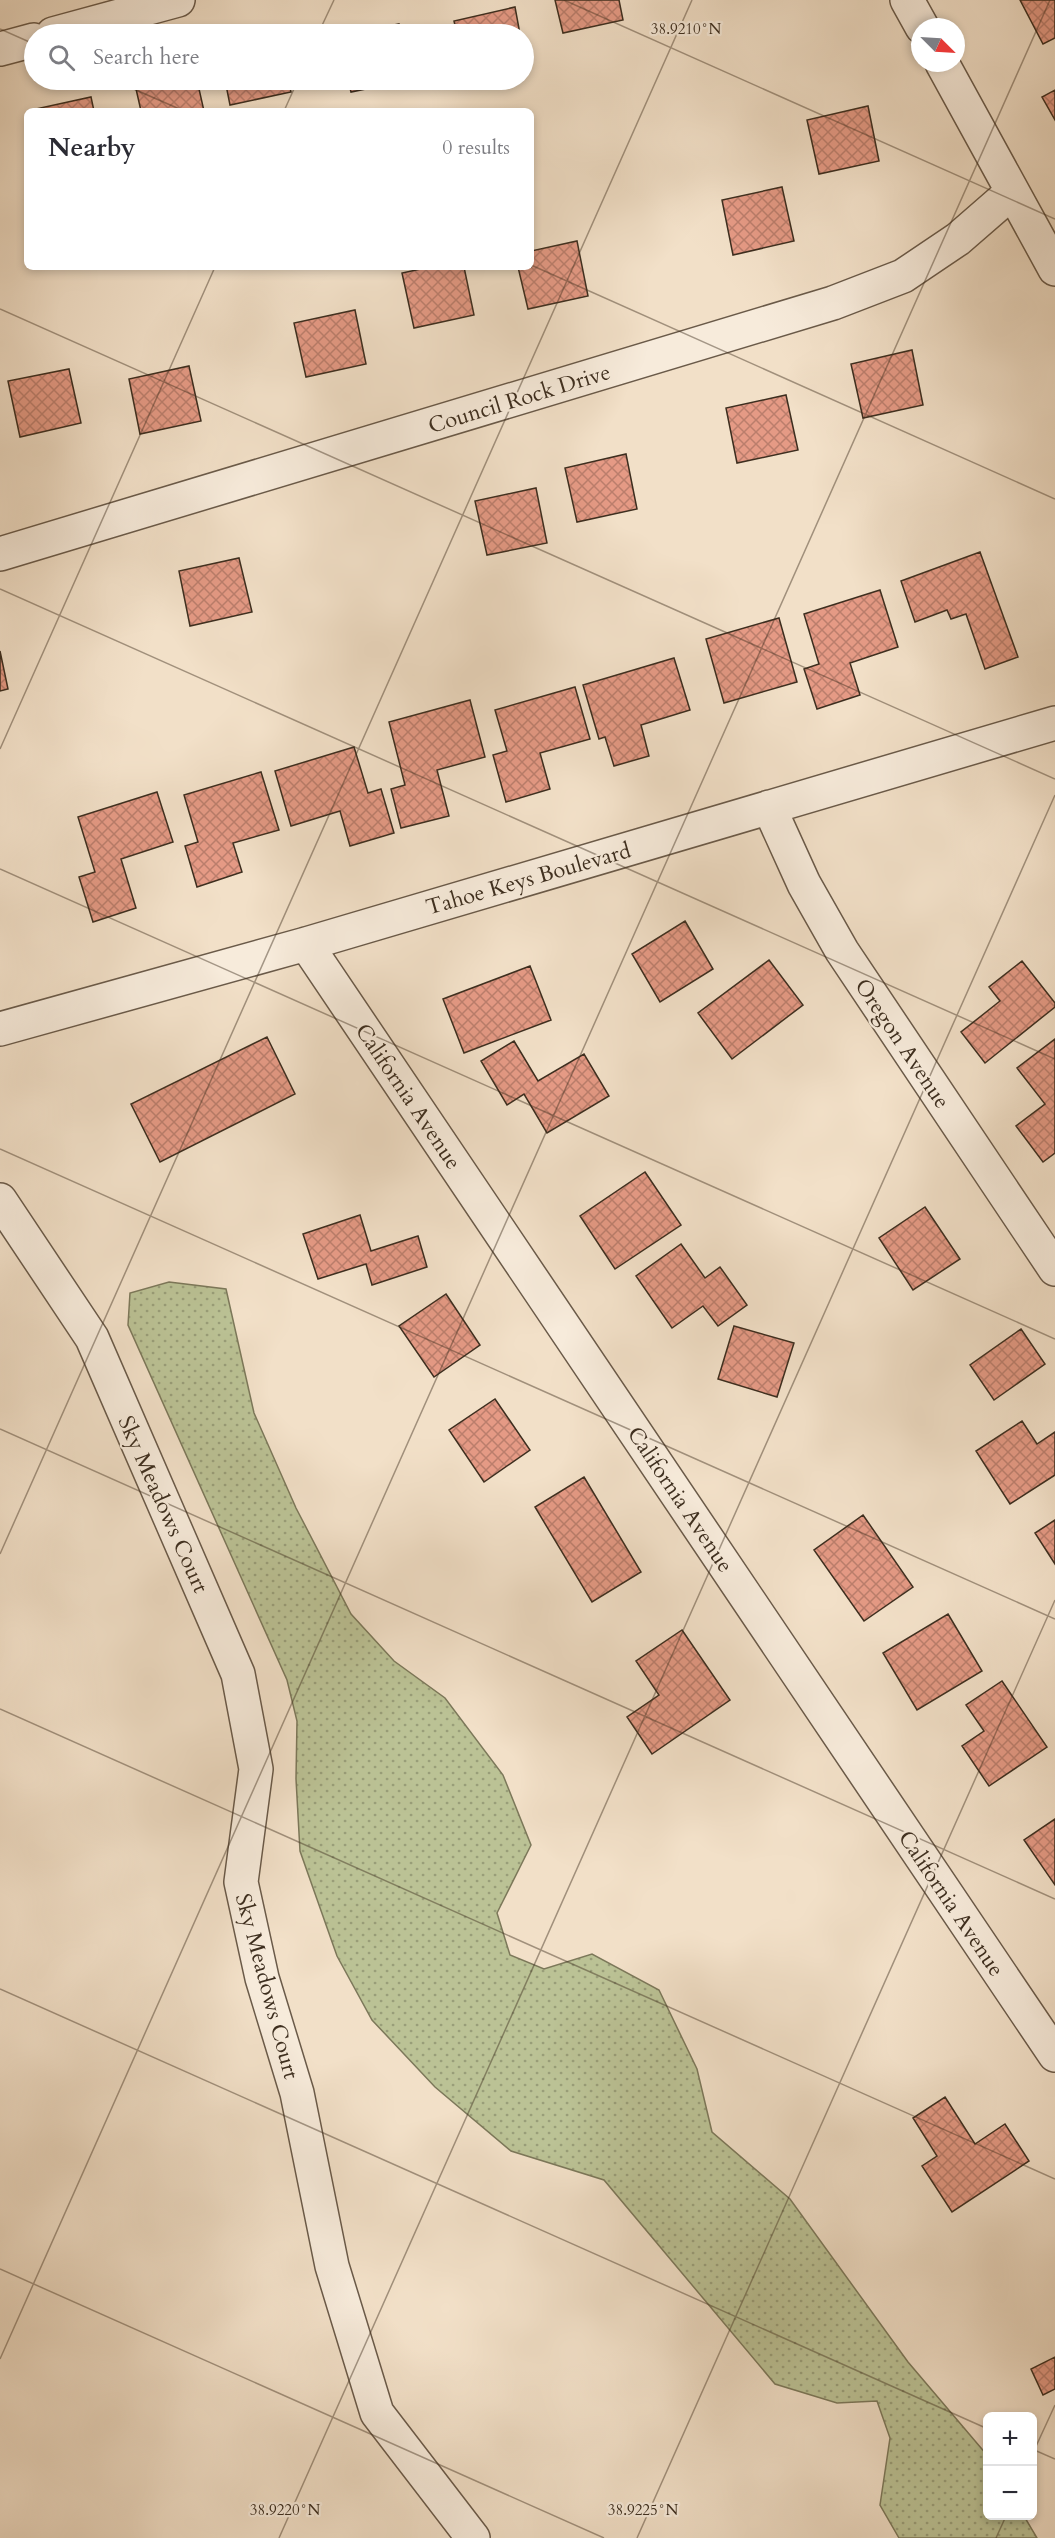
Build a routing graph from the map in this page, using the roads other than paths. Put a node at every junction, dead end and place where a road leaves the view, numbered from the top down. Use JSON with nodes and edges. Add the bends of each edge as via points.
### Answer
{"nodes":[{"id":1,"x":178,"y":0,"type":"edge"},
{"id":2,"x":907,"y":0,"type":"edge"},
{"id":3,"x":917,"y":18,"type":"edge"},
{"id":4,"x":90,"y":24,"type":"edge"},
{"id":5,"x":24,"y":43,"type":"edge"},
{"id":6,"x":0,"y":49,"type":"edge"},
{"id":7,"x":947,"y":72,"type":"edge"},
{"id":8,"x":1012,"y":192,"type":"junction"},
{"id":9,"x":1055,"y":269,"type":"edge"},
{"id":10,"x":0,"y":554,"type":"edge"},
{"id":11,"x":1055,"y":723,"type":"edge"},
{"id":12,"x":769,"y":807,"type":"junction"},
{"id":13,"x":306,"y":944,"type":"junction"},
{"id":14,"x":0,"y":1029,"type":"edge"},
{"id":15,"x":0,"y":1200,"type":"edge"},
{"id":16,"x":1055,"y":1269,"type":"edge"},
{"id":17,"x":1055,"y":2055,"type":"edge"},
{"id":18,"x":473,"y":2538,"type":"edge"}],
"edges":[{"from":1,"to":4,"type":"street"},
{"from":2,"to":3,"type":"street"},
{"from":5,"to":6,"type":"street"},
{"from":7,"to":8,"type":"street"},
{"from":8,"to":9,"type":"street"},
{"from":8,"to":10,"type":"street","name":"Council Rock Drive","via":[[958,239],[903,276],[833,303]]},
{"from":11,"to":12,"type":"street","name":"Tahoe Keys Boulevard"},
{"from":12,"to":13,"type":"street","name":"Tahoe Keys Boulevard"},
{"from":12,"to":16,"type":"street","name":"Oregon Avenue","via":[[804,884],[842,951]]},
{"from":13,"to":14,"type":"street","name":"Tahoe Keys Boulevard"},
{"from":13,"to":17,"type":"street","name":"California Avenue"},
{"from":15,"to":18,"type":"street","name":"Sky Meadows Court","via":[[92,1338],[238,1674],[256,1768],[241,1882],[262,1978],[297,2093],[332,2266],[377,2413]]}]}
